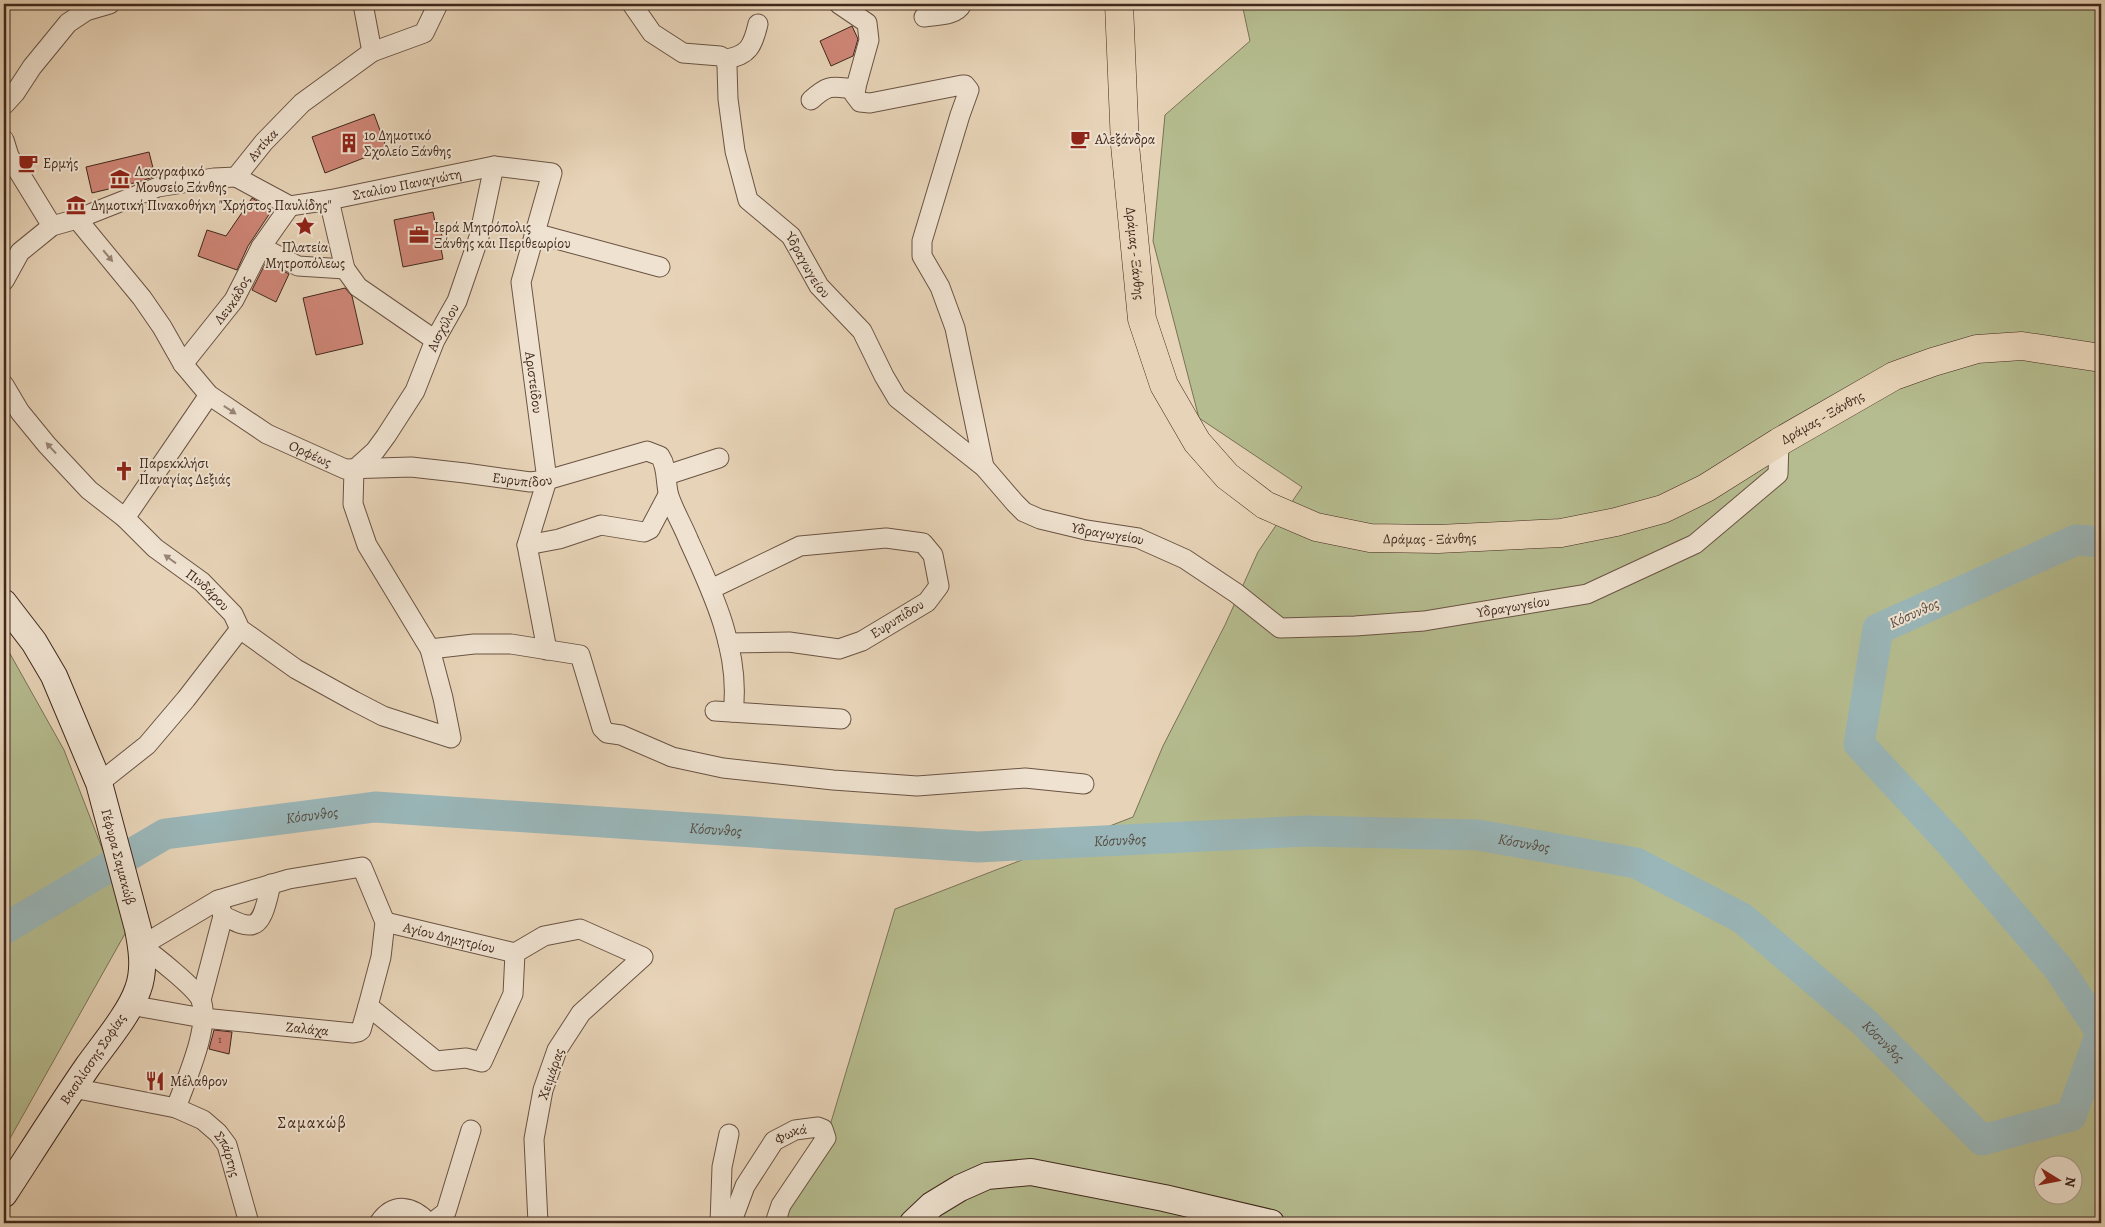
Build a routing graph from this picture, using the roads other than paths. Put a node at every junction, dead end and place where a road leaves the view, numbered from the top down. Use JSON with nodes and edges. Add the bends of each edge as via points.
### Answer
{"nodes":[{"id":1,"x":110,"y":4,"type":"edge"},
{"id":2,"x":363,"y":4,"type":"edge"},
{"id":3,"x":438,"y":4,"type":"edge"},
{"id":4,"x":632,"y":4,"type":"edge"},
{"id":5,"x":839,"y":4,"type":"edge"},
{"id":6,"x":962,"y":4,"type":"edge"},
{"id":7,"x":1119,"y":4,"type":"edge"},
{"id":8,"x":924,"y":17,"type":"dead end"},
{"id":9,"x":758,"y":24,"type":"dead end"},
{"id":10,"x":372,"y":52,"type":"junction"},
{"id":11,"x":726,"y":59,"type":"junction"},
{"id":12,"x":856,"y":89,"type":"junction"},
{"id":13,"x":811,"y":100,"type":"dead end"},
{"id":14,"x":4,"y":105,"type":"edge"},
{"id":15,"x":4,"y":140,"type":"edge"},
{"id":16,"x":494,"y":166,"type":"junction"},
{"id":17,"x":236,"y":177,"type":"junction"},
{"id":18,"x":329,"y":200,"type":"junction"},
{"id":19,"x":290,"y":206,"type":"junction"},
{"id":20,"x":77,"y":219,"type":"junction"},
{"id":21,"x":52,"y":226,"type":"junction"},
{"id":22,"x":534,"y":233,"type":"junction"},
{"id":23,"x":261,"y":247,"type":"junction"},
{"id":24,"x":660,"y":267,"type":"dead end"},
{"id":25,"x":345,"y":269,"type":"junction"},
{"id":26,"x":4,"y":281,"type":"edge"},
{"id":27,"x":435,"y":340,"type":"junction"},
{"id":28,"x":2101,"y":358,"type":"edge"},
{"id":29,"x":183,"y":364,"type":"junction"},
{"id":30,"x":4,"y":385,"type":"edge"},
{"id":31,"x":209,"y":395,"type":"junction"},
{"id":32,"x":1779,"y":442,"type":"junction"},
{"id":33,"x":719,"y":458,"type":"dead end"},
{"id":34,"x":984,"y":467,"type":"junction"},
{"id":35,"x":354,"y":470,"type":"junction"},
{"id":36,"x":667,"y":475,"type":"junction"},
{"id":37,"x":547,"y":480,"type":"junction"},
{"id":38,"x":668,"y":495,"type":"junction"},
{"id":39,"x":125,"y":518,"type":"junction"},
{"id":40,"x":527,"y":544,"type":"junction"},
{"id":41,"x":711,"y":589,"type":"junction"},
{"id":42,"x":4,"y":603,"type":"edge"},
{"id":43,"x":240,"y":629,"type":"junction"},
{"id":44,"x":728,"y":643,"type":"junction"},
{"id":45,"x":430,"y":649,"type":"junction"},
{"id":46,"x":547,"y":650,"type":"junction"},
{"id":47,"x":841,"y":719,"type":"dead end"},
{"id":48,"x":1084,"y":784,"type":"dead end"},
{"id":49,"x":101,"y":792,"type":"junction"},
{"id":50,"x":271,"y":884,"type":"junction"},
{"id":51,"x":221,"y":908,"type":"junction"},
{"id":52,"x":133,"y":913,"type":"joint"},
{"id":53,"x":385,"y":922,"type":"junction"},
{"id":54,"x":141,"y":946,"type":"junction"},
{"id":55,"x":515,"y":952,"type":"junction"},
{"id":56,"x":130,"y":1005,"type":"junction"},
{"id":57,"x":368,"y":1006,"type":"junction"},
{"id":58,"x":202,"y":1009,"type":"junction"},
{"id":59,"x":73,"y":1088,"type":"junction"},
{"id":60,"x":176,"y":1108,"type":"junction"},
{"id":61,"x":471,"y":1130,"type":"dead end"},
{"id":62,"x":729,"y":1134,"type":"dead end"},
{"id":63,"x":4,"y":1194,"type":"edge"},
{"id":64,"x":381,"y":1220,"type":"edge"},
{"id":65,"x":249,"y":1223,"type":"edge"},
{"id":66,"x":430,"y":1223,"type":"edge"},
{"id":67,"x":538,"y":1223,"type":"edge"},
{"id":68,"x":720,"y":1223,"type":"edge"},
{"id":69,"x":728,"y":1223,"type":"edge"},
{"id":70,"x":775,"y":1223,"type":"edge"},
{"id":71,"x":913,"y":1223,"type":"edge"},
{"id":72,"x":1271,"y":1223,"type":"edge"}],
"edges":[{"from":1,"to":14,"type":"street","via":[[86,11],[68,23]]},
{"from":2,"to":10,"type":"street"},
{"from":3,"to":10,"type":"street","name":"Αντίκα","via":[[424,34]]},
{"from":4,"to":11,"type":"street","via":[[652,33],[683,53]]},
{"from":5,"to":12,"type":"street","via":[[867,23],[869,40]]},
{"from":6,"to":8,"type":"street","via":[[950,13]]},
{"from":7,"to":32,"type":"main road","name":"Δράμας - Ξάνθης","via":[[1124,145],[1142,319],[1164,385],[1197,442],[1227,476],[1265,505],[1316,528],[1370,538],[1438,539],[1561,533],[1663,509],[1706,488]]},
{"from":9,"to":11,"type":"street","via":[[754,40],[746,52],[737,58]]},
{"from":10,"to":17,"type":"street","name":"Αντίκα","via":[[302,103]]},
{"from":11,"to":34,"type":"street","name":"Υδραγωγείου","via":[[735,151],[748,200],[791,236],[819,286],[862,331],[898,398]]},
{"from":12,"to":13,"type":"street","via":[[823,89]]},
{"from":12,"to":34,"type":"street","via":[[854,94],[860,102],[870,103],[962,85],[969,90],[922,241],[922,256],[940,287],[955,328]]},
{"from":15,"to":21,"type":"street","via":[[9,156]]},
{"from":16,"to":18,"type":"street","name":"Σταλίου Παναγιώτη"},
{"from":16,"to":22,"type":"street","name":"Αριστείδου","via":[[552,173]]},
{"from":16,"to":27,"type":"street","name":"Αισχύλου","via":[[479,237],[467,275],[457,301]]},
{"from":17,"to":19,"type":"street"},
{"from":17,"to":20,"type":"street","via":[[158,187]]},
{"from":18,"to":19,"type":"street","name":"Σταλίου Παναγιώτη"},
{"from":18,"to":25,"type":"street"},
{"from":19,"to":23,"type":"street","name":"Λευκάδος"},
{"from":20,"to":21,"type":"street"},
{"from":20,"to":29,"type":"street","name":"Ορφέως","one_way":true,"via":[[142,298]]},
{"from":21,"to":26,"type":"street","via":[[20,252]]},
{"from":22,"to":24,"type":"street"},
{"from":22,"to":37,"type":"street","name":"Αριστείδου","via":[[521,282]]},
{"from":23,"to":25,"type":"street","via":[[298,266]]},
{"from":23,"to":29,"type":"street","name":"Λευκάδος","via":[[234,300]]},
{"from":25,"to":27,"type":"street","via":[[358,287]]},
{"from":27,"to":35,"type":"street","name":"Αισχύλου","via":[[415,391],[386,436]]},
{"from":28,"to":32,"type":"main road","name":"Δράμας - Ξάνθης","via":[[2022,346],[1977,349],[1894,376]]},
{"from":29,"to":31,"type":"street","name":"Ορφέως"},
{"from":39,"to":30,"type":"street","name":"Πινδάρου","one_way":true,"via":[[90,490],[48,445],[20,412]]},
{"from":31,"to":35,"type":"street","name":"Ορφέως","one_way":true,"via":[[267,434],[345,469]]},
{"from":31,"to":39,"type":"street"},
{"from":32,"to":34,"type":"street","name":"Υδραγωγείου","via":[[1778,474],[1695,544],[1588,594],[1424,620],[1355,626],[1280,628],[1185,558],[1138,538],[1086,530],[1024,512]]},
{"from":33,"to":36,"type":"street"},
{"from":35,"to":37,"type":"street","name":"Ευρυπίδου","via":[[411,467],[530,482]]},
{"from":35,"to":45,"type":"street","via":[[353,504],[367,545]]},
{"from":36,"to":37,"type":"street","name":"Ευρυπίδου","via":[[660,456],[647,451]]},
{"from":36,"to":38,"type":"street","name":"Ευρυπίδου"},
{"from":37,"to":40,"type":"street","name":"Αριστείδου"},
{"from":38,"to":40,"type":"street","via":[[650,529],[644,532],[601,525],[559,539]]},
{"from":38,"to":41,"type":"street","name":"Ευρυπίδου"},
{"from":43,"to":39,"type":"street","name":"Πινδάρου","one_way":true,"via":[[233,614],[202,582],[155,548]]},
{"from":40,"to":46,"type":"street","name":"Αριστείδου"},
{"from":41,"to":44,"type":"street","name":"Ευρυπίδου"},
{"from":41,"to":44,"type":"street","name":"Ευρυπίδου","via":[[800,546],[886,538],[923,543],[933,555],[939,586],[927,602],[862,641],[839,649],[789,642]]},
{"from":42,"to":49,"type":"main road","via":[[34,642],[54,676]]},
{"from":43,"to":45,"type":"street","name":"Πινδάρου","via":[[296,669],[354,702],[383,716],[451,738]]},
{"from":43,"to":49,"type":"street","via":[[147,745]]},
{"from":44,"to":47,"type":"street","via":[[733,680],[724,712]]},
{"from":45,"to":46,"type":"street","via":[[511,644]]},
{"from":46,"to":48,"type":"street","via":[[580,655],[602,728],[607,733],[621,735],[672,757],[723,768],[852,782],[916,786],[1024,778]]},
{"from":49,"to":52,"type":"main road","name":"Γέφυρα Σαμακώβ"},
{"from":50,"to":51,"type":"street"},
{"from":50,"to":51,"type":"street","via":[[266,907],[252,926]]},
{"from":50,"to":53,"type":"street","via":[[362,867]]},
{"from":51,"to":54,"type":"street"},
{"from":51,"to":58,"type":"street"},
{"from":52,"to":54,"type":"main road","name":"Βασιλίσσης Σοφίας"},
{"from":53,"to":55,"type":"street","name":"Αγίου Δημητρίου"},
{"from":53,"to":57,"type":"street","via":[[381,957]]},
{"from":54,"to":56,"type":"main road","name":"Βασιλίσσης Σοφίας","via":[[141,978]]},
{"from":54,"to":58,"type":"street","via":[[164,963]]},
{"from":55,"to":57,"type":"street","via":[[513,994],[482,1062],[466,1058],[436,1061]]},
{"from":55,"to":67,"type":"street","name":"Χειμάρας","via":[[544,936],[580,929],[643,957],[581,1013],[557,1050],[543,1090],[534,1139]]},
{"from":56,"to":58,"type":"street"},
{"from":56,"to":59,"type":"main road","name":"Βασιλίσσης Σοφίας"},
{"from":57,"to":58,"type":"street","name":"Ζαλάχα","via":[[361,1030],[353,1033]]},
{"from":58,"to":60,"type":"street","via":[[200,1041]]},
{"from":59,"to":60,"type":"street","name":"Σπάρτης"},
{"from":59,"to":63,"type":"main road","name":"Βασιλίσσης Σοφίας"},
{"from":60,"to":65,"type":"street","name":"Σπάρτης","via":[[203,1120],[227,1145]]},
{"from":61,"to":66,"type":"street","via":[[446,1212]]},
{"from":62,"to":68,"type":"street","via":[[722,1167]]},
{"from":64,"to":66,"type":"street","via":[[397,1208],[409,1209]]},
{"from":69,"to":70,"type":"street","name":"Φωκά","via":[[745,1186],[774,1141],[795,1130],[818,1126],[826,1138],[781,1205]]},
{"from":71,"to":72,"type":"main road","via":[[932,1205],[987,1176],[1031,1172]]}]}
